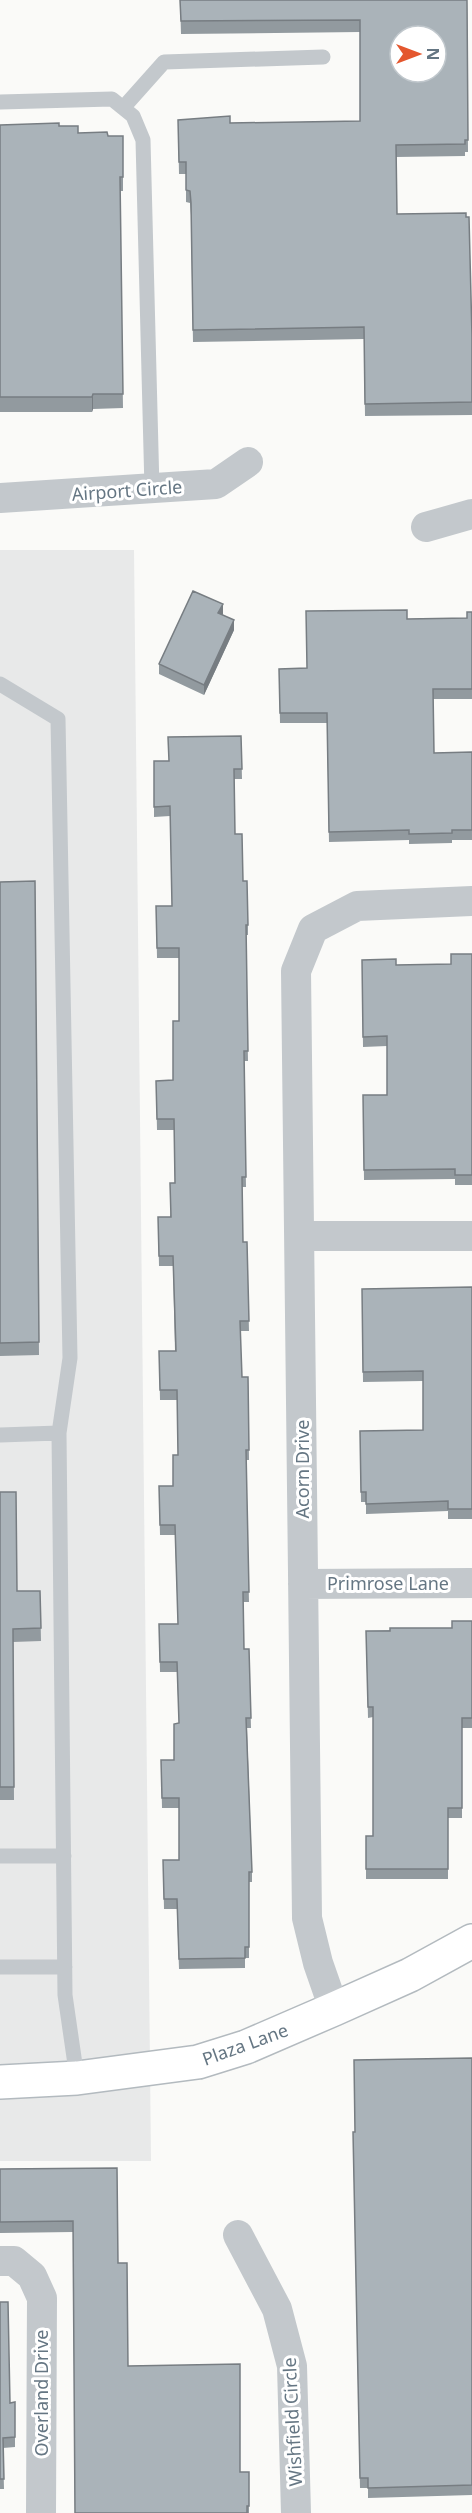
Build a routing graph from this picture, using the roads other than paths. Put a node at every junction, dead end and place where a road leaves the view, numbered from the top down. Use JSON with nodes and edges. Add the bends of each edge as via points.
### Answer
{"nodes":[{"id":1,"x":323,"y":57,"type":"dead end"},
{"id":2,"x":0,"y":102,"type":"edge"},
{"id":3,"x":123,"y":108,"type":"junction"},
{"id":4,"x":248,"y":462,"type":"dead end"},
{"id":5,"x":152,"y":489,"type":"junction"},
{"id":6,"x":0,"y":498,"type":"edge"},
{"id":7,"x":472,"y":514,"type":"edge"},
{"id":8,"x":426,"y":527,"type":"dead end"},
{"id":9,"x":0,"y":684,"type":"edge"},
{"id":10,"x":472,"y":901,"type":"edge"},
{"id":11,"x":301,"y":1236,"type":"junction"},
{"id":12,"x":472,"y":1236,"type":"edge"},
{"id":13,"x":59,"y":1433,"type":"junction"},
{"id":14,"x":0,"y":1435,"type":"edge"},
{"id":15,"x":472,"y":1583,"type":"edge"},
{"id":16,"x":303,"y":1584,"type":"junction"},
{"id":17,"x":0,"y":1856,"type":"edge"},
{"id":18,"x":64,"y":1856,"type":"junction"},
{"id":19,"x":472,"y":1941,"type":"edge"},
{"id":20,"x":0,"y":1967,"type":"edge"},
{"id":21,"x":65,"y":1967,"type":"junction"},
{"id":22,"x":334,"y":2009,"type":"junction"},
{"id":23,"x":77,"y":2078,"type":"junction"},
{"id":24,"x":0,"y":2082,"type":"edge"},
{"id":25,"x":238,"y":2235,"type":"dead end"},
{"id":26,"x":0,"y":2261,"type":"edge"},
{"id":27,"x":41,"y":2513,"type":"edge"},
{"id":28,"x":296,"y":2513,"type":"edge"}],
"edges":[{"from":1,"to":3,"type":"lane","via":[[164,62]]},
{"from":2,"to":3,"type":"lane","via":[[112,99]]},
{"from":3,"to":5,"type":"lane","via":[[133,116],[143,140]]},
{"from":4,"to":5,"type":"street","name":"Airport Circle","via":[[216,484]]},
{"from":5,"to":6,"type":"street","name":"Airport Circle"},
{"from":7,"to":8,"type":"street"},
{"from":9,"to":13,"type":"lane","via":[[58,719],[70,1358]]},
{"from":10,"to":11,"type":"street","name":"Acorn Drive","via":[[357,906],[314,929],[296,971]]},
{"from":11,"to":12,"type":"street"},
{"from":11,"to":16,"type":"street","name":"Acorn Drive"},
{"from":13,"to":14,"type":"lane"},
{"from":13,"to":18,"type":"lane"},
{"from":15,"to":16,"type":"street","name":"Primrose Lane"},
{"from":16,"to":22,"type":"street","name":"Acorn Drive","via":[[307,1918]]},
{"from":17,"to":18,"type":"lane"},
{"from":18,"to":21,"type":"lane"},
{"from":19,"to":22,"type":"street","name":"Plaza Lane","via":[[410,1975]]},
{"from":20,"to":21,"type":"lane"},
{"from":21,"to":23,"type":"lane","via":[[65,1995]]},
{"from":22,"to":23,"type":"street","name":"Plaza Lane","via":[[246,2047],[198,2062]]},
{"from":23,"to":24,"type":"street","name":"Plaza Lane"},
{"from":25,"to":28,"type":"street","name":"Wishfield Circle","via":[[278,2309],[292,2366]]},
{"from":26,"to":27,"type":"street","name":"Overland Drive","via":[[14,2261],[32,2276],[42,2298]]}]}
